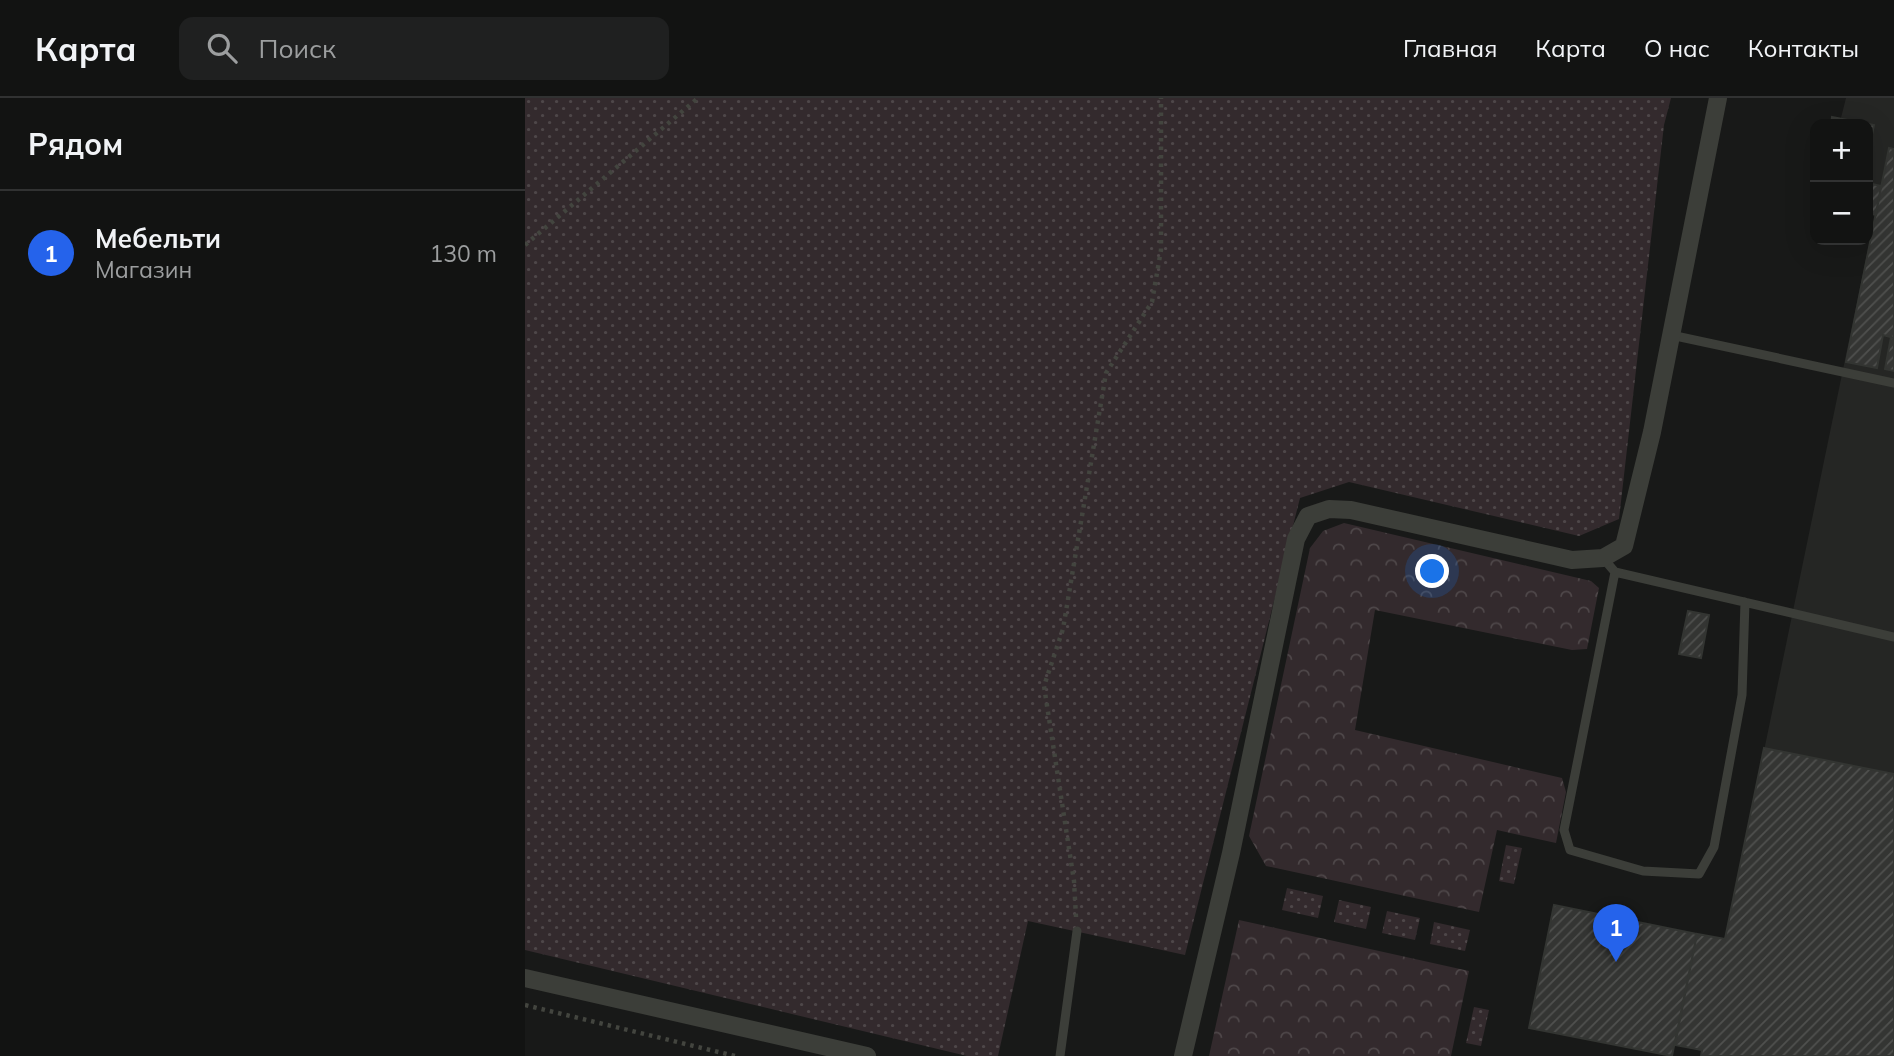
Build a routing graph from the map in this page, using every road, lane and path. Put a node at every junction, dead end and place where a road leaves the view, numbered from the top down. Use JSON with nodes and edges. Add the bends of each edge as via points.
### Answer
{"nodes":[{"id":1,"x":698,"y":98,"type":"edge"},
{"id":2,"x":1161,"y":98,"type":"edge"},
{"id":3,"x":1718,"y":98,"type":"edge"},
{"id":4,"x":525,"y":245,"type":"edge"},
{"id":5,"x":1671,"y":335,"type":"junction"},
{"id":6,"x":1894,"y":383,"type":"edge"},
{"id":7,"x":1603,"y":558,"type":"junction"},
{"id":8,"x":1615,"y":572,"type":"junction"},
{"id":9,"x":1745,"y":602,"type":"junction"},
{"id":10,"x":1894,"y":637,"type":"edge"},
{"id":11,"x":1077,"y":931,"type":"joint"},
{"id":12,"x":525,"y":978,"type":"edge"},
{"id":13,"x":525,"y":1005,"type":"edge"},
{"id":14,"x":735,"y":1056,"type":"edge"},
{"id":15,"x":867,"y":1056,"type":"edge"},
{"id":16,"x":1060,"y":1056,"type":"edge"},
{"id":17,"x":1183,"y":1056,"type":"edge"}],
"edges":[{"from":1,"to":4,"type":"path"},
{"from":2,"to":11,"type":"path","via":[[1161,250],[1151,302],[1106,373],[1063,628],[1044,686],[1074,881]]},
{"from":3,"to":5,"type":"street"},
{"from":5,"to":6,"type":"lane"},
{"from":5,"to":7,"type":"street","via":[[1624,546]]},
{"from":7,"to":8,"type":"lane"},
{"from":7,"to":17,"type":"street","via":[[1572,560],[1351,510],[1329,509],[1308,516],[1296,539],[1231,853]]},
{"from":8,"to":9,"type":"lane"},
{"from":8,"to":9,"type":"lane","via":[[1564,830],[1570,850],[1643,872],[1699,874],[1714,847],[1742,695]]},
{"from":9,"to":10,"type":"lane"},
{"from":11,"to":16,"type":"lane"},
{"from":12,"to":15,"type":"street"},
{"from":13,"to":14,"type":"path"}]}
